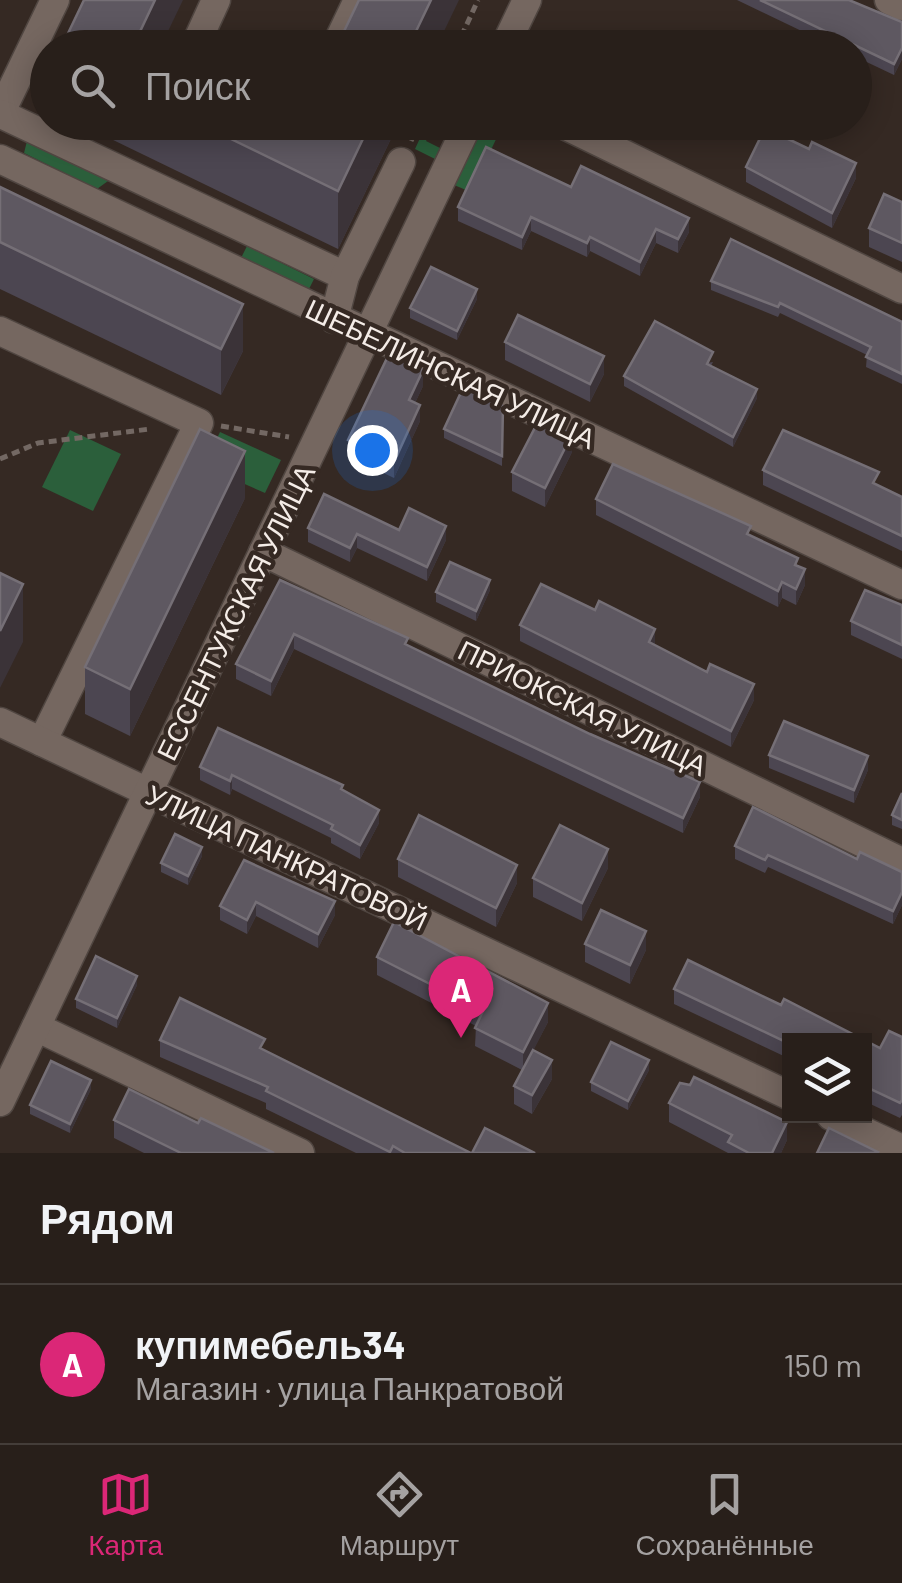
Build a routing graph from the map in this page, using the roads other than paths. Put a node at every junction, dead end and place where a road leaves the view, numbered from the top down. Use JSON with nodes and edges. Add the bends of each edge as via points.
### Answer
{"nodes":[{"id":1,"x":55,"y":0,"type":"edge"},
{"id":2,"x":216,"y":0,"type":"edge"},
{"id":3,"x":358,"y":0,"type":"edge"},
{"id":4,"x":527,"y":0,"type":"edge"},
{"id":5,"x":889,"y":0,"type":"edge"},
{"id":6,"x":902,"y":6,"type":"edge"},
{"id":7,"x":41,"y":30,"type":"edge"},
{"id":8,"x":202,"y":30,"type":"edge"},
{"id":9,"x":343,"y":30,"type":"edge"},
{"id":10,"x":513,"y":30,"type":"edge"},
{"id":11,"x":30,"y":52,"type":"edge"},
{"id":12,"x":0,"y":114,"type":"edge"},
{"id":13,"x":30,"y":125,"type":"edge"},
{"id":14,"x":70,"y":140,"type":"edge"},
{"id":15,"x":460,"y":140,"type":"edge"},
{"id":16,"x":595,"y":140,"type":"edge"},
{"id":17,"x":0,"y":159,"type":"edge"},
{"id":18,"x":135,"y":164,"type":"junction"},
{"id":19,"x":441,"y":181,"type":"junction"},
{"id":20,"x":110,"y":212,"type":"junction"},
{"id":21,"x":345,"y":276,"type":"junction"},
{"id":22,"x":902,"y":289,"type":"edge"},
{"id":23,"x":334,"y":319,"type":"junction"},
{"id":24,"x":0,"y":332,"type":"edge"},
{"id":25,"x":368,"y":332,"type":"junction"},
{"id":26,"x":264,"y":552,"type":"junction"},
{"id":27,"x":902,"y":585,"type":"edge"},
{"id":28,"x":0,"y":722,"type":"edge"},
{"id":29,"x":42,"y":742,"type":"junction"},
{"id":30,"x":149,"y":792,"type":"junction"},
{"id":31,"x":902,"y":862,"type":"edge"},
{"id":32,"x":36,"y":1028,"type":"junction"},
{"id":33,"x":782,"y":1092,"type":"edge"},
{"id":34,"x":0,"y":1102,"type":"edge"},
{"id":35,"x":846,"y":1123,"type":"edge"},
{"id":36,"x":902,"y":1150,"type":"edge"},
{"id":37,"x":300,"y":1153,"type":"edge"}],
"edges":[{"from":1,"to":7,"type":"street"},
{"from":2,"to":8,"type":"street"},
{"from":3,"to":9,"type":"street"},
{"from":4,"to":10,"type":"street"},
{"from":5,"to":6,"type":"street"},
{"from":11,"to":12,"type":"street"},
{"from":12,"to":13,"type":"street"},
{"from":14,"to":18,"type":"street"},
{"from":15,"to":19,"type":"street","name":"ЕССЕНТУКСКАЯ УЛИЦА"},
{"from":16,"to":22,"type":"street"},
{"from":17,"to":20,"type":"street","name":"ШЕБЕЛИНСКАЯ УЛИЦА"},
{"from":18,"to":20,"type":"street"},
{"from":18,"to":21,"type":"street"},
{"from":19,"to":21,"type":"street","via":[[392,158]]},
{"from":19,"to":25,"type":"street","name":"ЕССЕНТУКСКАЯ УЛИЦА"},
{"from":20,"to":23,"type":"street","name":"ШЕБЕЛИНСКАЯ УЛИЦА"},
{"from":21,"to":23,"type":"street"},
{"from":23,"to":25,"type":"street","name":"ШЕБЕЛИНСКАЯ УЛИЦА"},
{"from":24,"to":29,"type":"street","via":[[198,423]]},
{"from":25,"to":26,"type":"street","name":"ЕССЕНТУКСКАЯ УЛИЦА"},
{"from":25,"to":27,"type":"street","name":"ШЕБЕЛИНСКАЯ УЛИЦА"},
{"from":26,"to":30,"type":"street","name":"ЕССЕНТУКСКАЯ УЛИЦА"},
{"from":26,"to":31,"type":"street","name":"ПРИОКСКАЯ УЛИЦА"},
{"from":28,"to":29,"type":"street","name":"УЛИЦА ПАНКРАТОВОЙ"},
{"from":29,"to":30,"type":"street","name":"УЛИЦА ПАНКРАТОВОЙ"},
{"from":30,"to":32,"type":"street","name":"ЕССЕНТУКСКАЯ УЛИЦА"},
{"from":30,"to":33,"type":"street","name":"УЛИЦА ПАНКРАТОВОЙ"},
{"from":32,"to":34,"type":"street","name":"ЕССЕНТУКСКАЯ УЛИЦА"},
{"from":32,"to":37,"type":"street"},
{"from":35,"to":36,"type":"street"}]}
